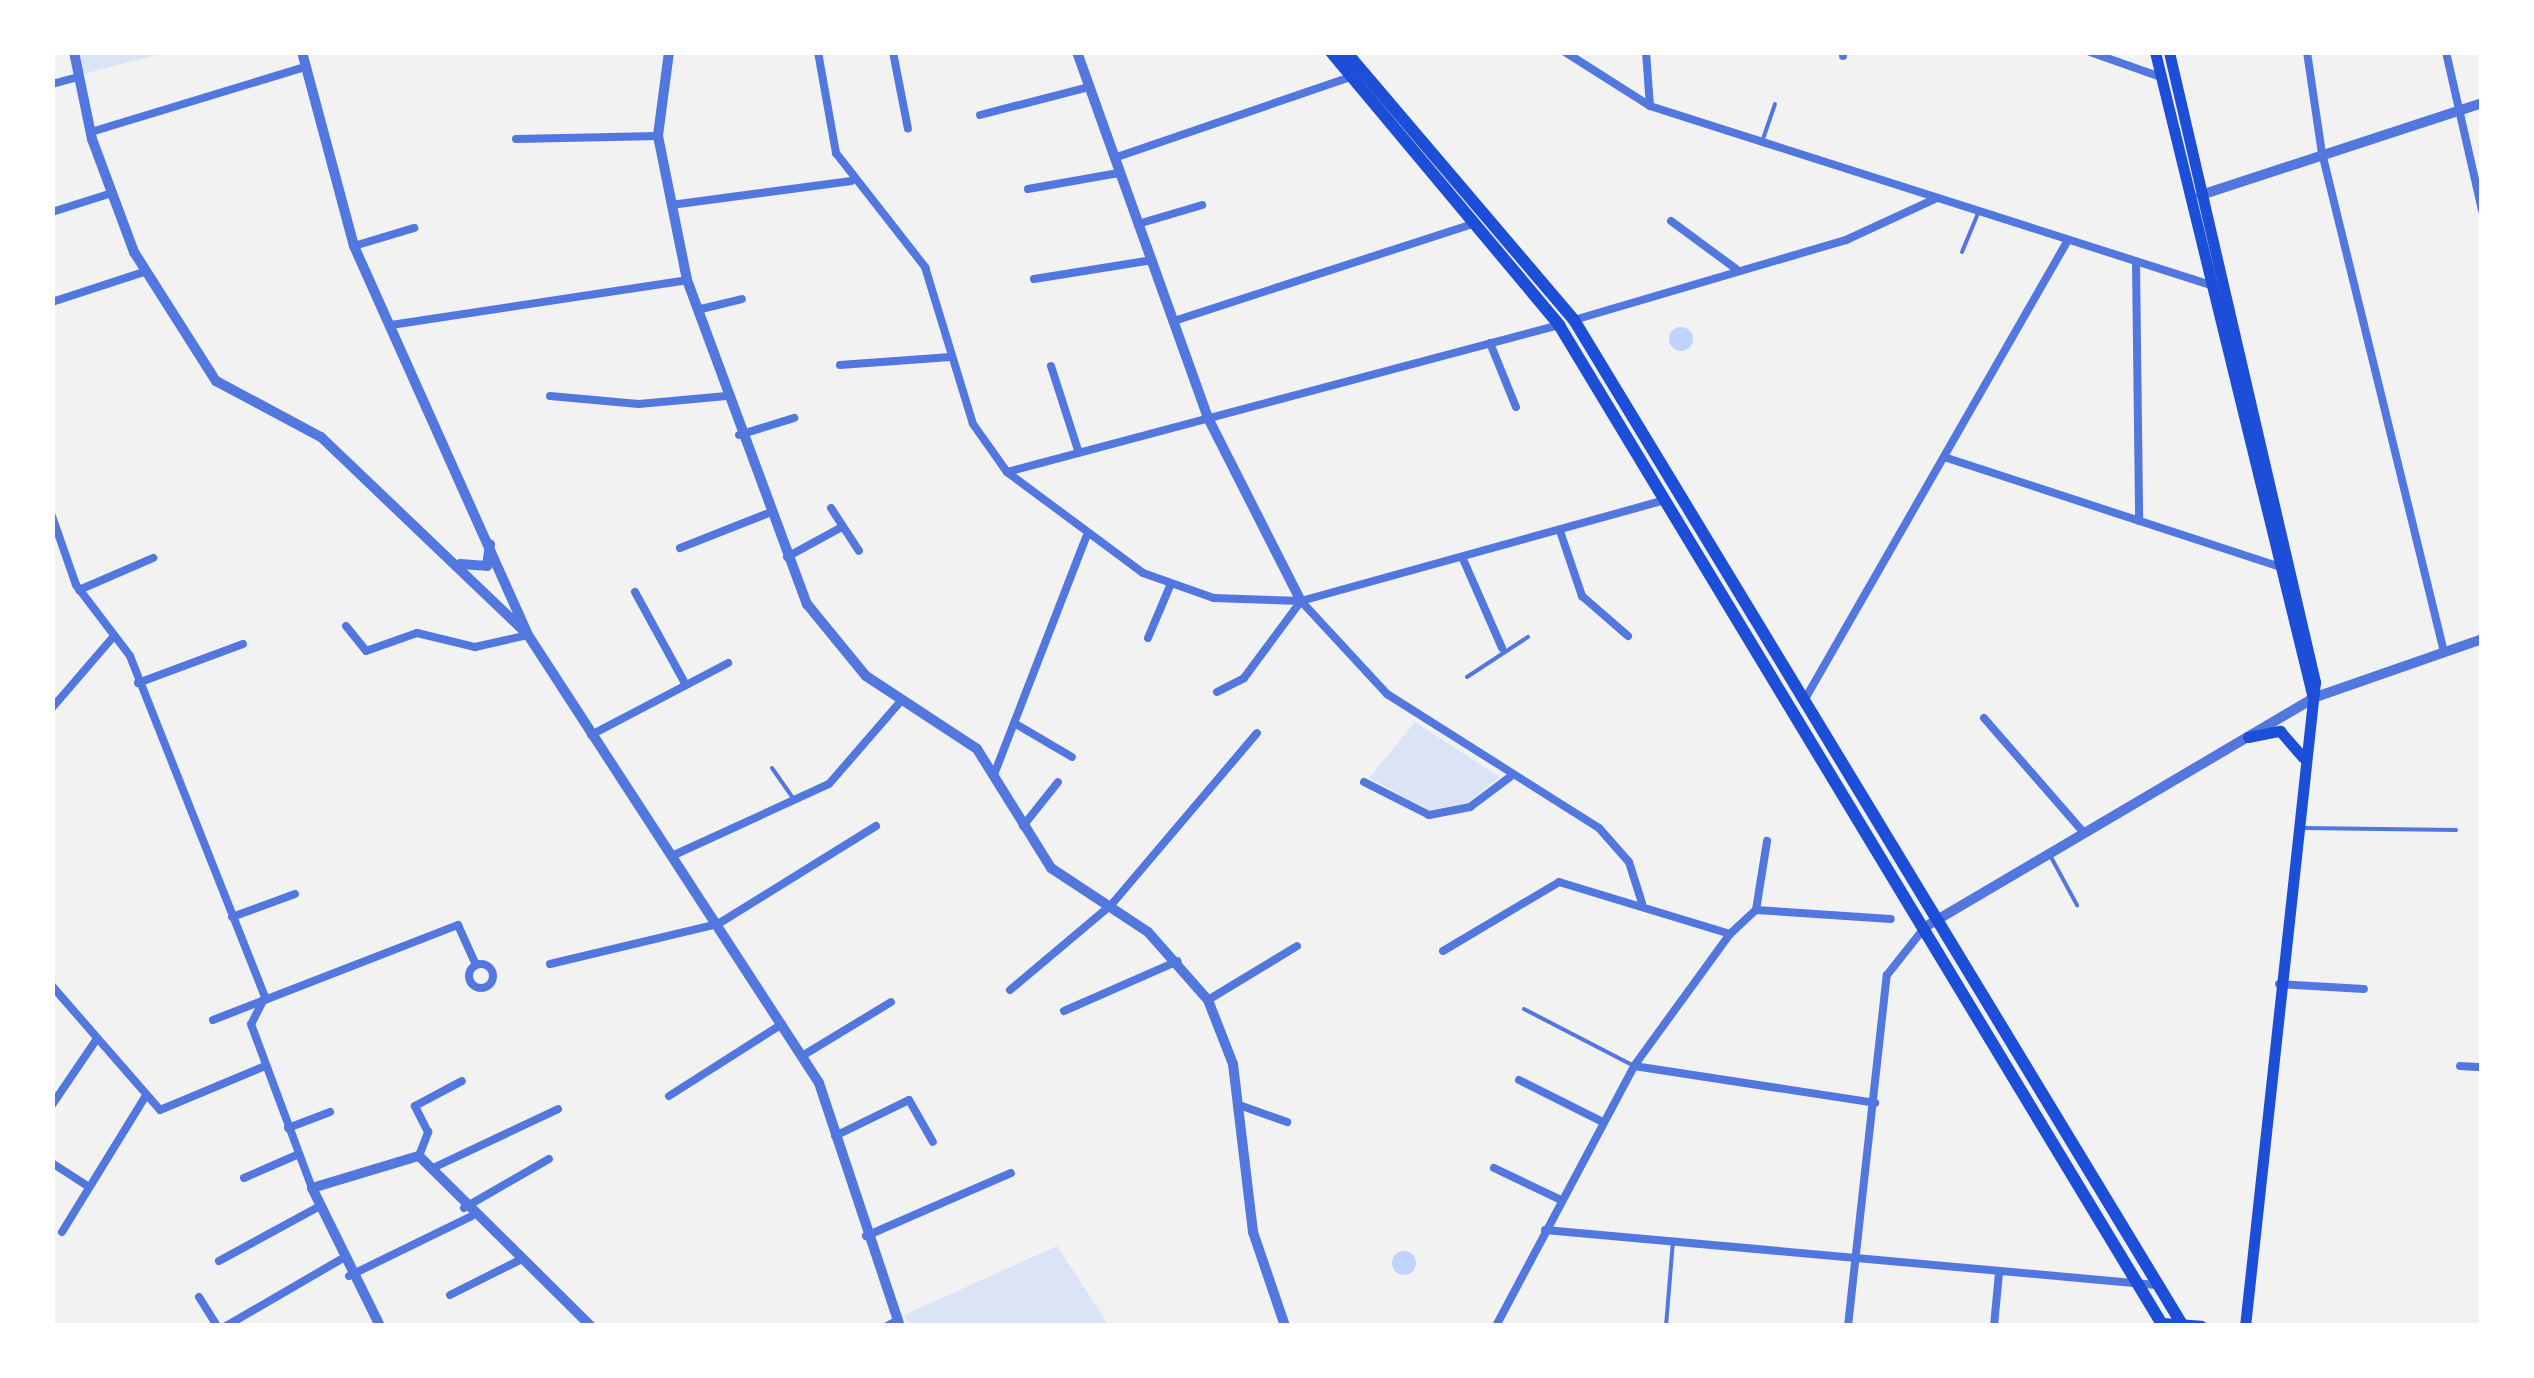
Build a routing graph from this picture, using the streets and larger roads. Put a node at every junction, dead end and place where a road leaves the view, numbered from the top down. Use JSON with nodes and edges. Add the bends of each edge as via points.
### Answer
{"nodes":[{"id":1,"x":74,"y":52,"type":"edge"},
{"id":2,"x":302,"y":52,"type":"edge"},
{"id":3,"x":669,"y":52,"type":"edge"},
{"id":4,"x":830,"y":52,"type":"edge"},
{"id":5,"x":893,"y":52,"type":"edge"},
{"id":6,"x":1076,"y":52,"type":"edge"},
{"id":7,"x":1331,"y":52,"type":"edge"},
{"id":8,"x":1346,"y":52,"type":"edge"},
{"id":9,"x":1565,"y":52,"type":"edge"},
{"id":10,"x":1646,"y":52,"type":"edge"},
{"id":11,"x":2090,"y":52,"type":"edge"},
{"id":12,"x":2155,"y":52,"type":"edge"},
{"id":13,"x":2169,"y":52,"type":"edge"},
{"id":14,"x":2308,"y":52,"type":"edge"},
{"id":15,"x":2446,"y":52,"type":"edge"},
{"id":16,"x":818,"y":53,"type":"edge"},
{"id":17,"x":305,"y":67,"type":"junction"},
{"id":18,"x":2160,"y":76,"type":"junction"},
{"id":19,"x":79,"y":77,"type":"junction"},
{"id":20,"x":1354,"y":77,"type":"junction"},
{"id":21,"x":2174,"y":81,"type":"junction"},
{"id":22,"x":52,"y":84,"type":"edge"},
{"id":23,"x":1089,"y":86,"type":"junction"},
{"id":24,"x":2482,"y":102,"type":"edge"},
{"id":25,"x":1650,"y":106,"type":"junction"},
{"id":26,"x":2455,"y":108,"type":"junction"},
{"id":27,"x":980,"y":116,"type":"dead end"},
{"id":28,"x":908,"y":130,"type":"dead end"},
{"id":29,"x":91,"y":132,"type":"junction"},
{"id":30,"x":658,"y":136,"type":"junction"},
{"id":31,"x":516,"y":138,"type":"dead end"},
{"id":32,"x":2322,"y":153,"type":"junction"},
{"id":33,"x":1114,"y":158,"type":"junction"},
{"id":34,"x":1119,"y":173,"type":"junction"},
{"id":35,"x":851,"y":181,"type":"junction"},
{"id":36,"x":1028,"y":189,"type":"dead end"},
{"id":37,"x":112,"y":193,"type":"junction"},
{"id":38,"x":2196,"y":196,"type":"junction"},
{"id":39,"x":1937,"y":198,"type":"junction"},
{"id":40,"x":671,"y":205,"type":"junction"},
{"id":41,"x":1202,"y":205,"type":"dead end"},
{"id":42,"x":2482,"y":210,"type":"edge"},
{"id":43,"x":52,"y":212,"type":"edge"},
{"id":44,"x":1671,"y":221,"type":"dead end"},
{"id":45,"x":1138,"y":224,"type":"junction"},
{"id":46,"x":1473,"y":224,"type":"junction"},
{"id":47,"x":414,"y":228,"type":"dead end"},
{"id":48,"x":2068,"y":240,"type":"junction"},
{"id":49,"x":354,"y":246,"type":"junction"},
{"id":50,"x":1152,"y":260,"type":"junction"},
{"id":51,"x":2136,"y":262,"type":"junction"},
{"id":52,"x":1736,"y":270,"type":"junction"},
{"id":53,"x":144,"y":272,"type":"junction"},
{"id":54,"x":1034,"y":279,"type":"dead end"},
{"id":55,"x":687,"y":280,"type":"junction"},
{"id":56,"x":2217,"y":285,"type":"junction"},
{"id":57,"x":742,"y":299,"type":"dead end"},
{"id":58,"x":52,"y":302,"type":"edge"},
{"id":59,"x":701,"y":310,"type":"junction"},
{"id":60,"x":1574,"y":320,"type":"junction"},
{"id":61,"x":1174,"y":321,"type":"junction"},
{"id":62,"x":391,"y":324,"type":"junction"},
{"id":63,"x":1559,"y":325,"type":"junction"},
{"id":64,"x":1490,"y":343,"type":"junction"},
{"id":65,"x":950,"y":356,"type":"junction"},
{"id":66,"x":840,"y":365,"type":"dead end"},
{"id":67,"x":1052,"y":366,"type":"dead end"},
{"id":68,"x":550,"y":396,"type":"dead end"},
{"id":69,"x":726,"y":396,"type":"junction"},
{"id":70,"x":1516,"y":406,"type":"dead end"},
{"id":71,"x":794,"y":418,"type":"dead end"},
{"id":72,"x":1208,"y":418,"type":"junction"},
{"id":73,"x":739,"y":436,"type":"junction"},
{"id":74,"x":1079,"y":453,"type":"junction"},
{"id":75,"x":1944,"y":457,"type":"junction"},
{"id":76,"x":1007,"y":472,"type":"junction"},
{"id":77,"x":1666,"y":500,"type":"junction"},
{"id":78,"x":831,"y":508,"type":"dead end"},
{"id":79,"x":769,"y":513,"type":"junction"},
{"id":80,"x":52,"y":516,"type":"edge"},
{"id":81,"x":2139,"y":521,"type":"junction"},
{"id":82,"x":840,"y":528,"type":"junction"},
{"id":83,"x":1560,"y":531,"type":"junction"},
{"id":84,"x":488,"y":533,"type":"junction"},
{"id":85,"x":1086,"y":537,"type":"junction"},
{"id":86,"x":680,"y":548,"type":"dead end"},
{"id":87,"x":859,"y":551,"type":"dead end"},
{"id":88,"x":786,"y":557,"type":"junction"},
{"id":89,"x":153,"y":558,"type":"dead end"},
{"id":90,"x":450,"y":560,"type":"junction"},
{"id":91,"x":1463,"y":560,"type":"junction"},
{"id":92,"x":2283,"y":565,"type":"junction"},
{"id":93,"x":1170,"y":586,"type":"junction"},
{"id":94,"x":79,"y":590,"type":"junction"},
{"id":95,"x":635,"y":592,"type":"dead end"},
{"id":96,"x":1302,"y":601,"type":"junction"},
{"id":97,"x":346,"y":626,"type":"dead end"},
{"id":98,"x":528,"y":635,"type":"junction"},
{"id":99,"x":1628,"y":636,"type":"dead end"},
{"id":100,"x":114,"y":637,"type":"junction"},
{"id":101,"x":1148,"y":638,"type":"dead end"},
{"id":102,"x":2482,"y":639,"type":"edge"},
{"id":103,"x":242,"y":644,"type":"dead end"},
{"id":104,"x":1502,"y":648,"type":"road end"},
{"id":105,"x":2444,"y":652,"type":"junction"},
{"id":106,"x":728,"y":663,"type":"dead end"},
{"id":107,"x":138,"y":683,"type":"junction"},
{"id":108,"x":686,"y":685,"type":"junction"},
{"id":109,"x":1217,"y":692,"type":"dead end"},
{"id":110,"x":2313,"y":698,"type":"junction"},
{"id":111,"x":1805,"y":699,"type":"junction"},
{"id":112,"x":901,"y":701,"type":"junction"},
{"id":113,"x":52,"y":708,"type":"edge"},
{"id":114,"x":1984,"y":718,"type":"dead end"},
{"id":115,"x":1014,"y":723,"type":"junction"},
{"id":116,"x":1256,"y":733,"type":"dead end"},
{"id":117,"x":589,"y":736,"type":"junction"},
{"id":118,"x":2248,"y":737,"type":"junction"},
{"id":119,"x":1072,"y":757,"type":"dead end"},
{"id":120,"x":2303,"y":766,"type":"junction"},
{"id":121,"x":995,"y":772,"type":"junction"},
{"id":122,"x":1510,"y":778,"type":"junction"},
{"id":123,"x":1058,"y":782,"type":"dead end"},
{"id":124,"x":1364,"y":782,"type":"dead end"},
{"id":125,"x":876,"y":826,"type":"dead end"},
{"id":126,"x":1021,"y":828,"type":"junction"},
{"id":127,"x":2084,"y":833,"type":"junction"},
{"id":128,"x":1767,"y":841,"type":"dead end"},
{"id":129,"x":674,"y":854,"type":"junction"},
{"id":130,"x":295,"y":894,"type":"dead end"},
{"id":131,"x":1642,"y":903,"type":"junction"},
{"id":132,"x":1112,"y":904,"type":"junction"},
{"id":133,"x":1756,"y":910,"type":"junction"},
{"id":134,"x":232,"y":918,"type":"junction"},
{"id":135,"x":1891,"y":919,"type":"dead end"},
{"id":136,"x":718,"y":924,"type":"junction"},
{"id":137,"x":1925,"y":927,"type":"junction"},
{"id":138,"x":1730,"y":934,"type":"junction"},
{"id":139,"x":1297,"y":946,"type":"dead end"},
{"id":140,"x":1443,"y":951,"type":"dead end"},
{"id":141,"x":1178,"y":961,"type":"junction"},
{"id":142,"x":550,"y":964,"type":"dead end"},
{"id":143,"x":476,"y":966,"type":"dead end"},
{"id":144,"x":2279,"y":984,"type":"junction"},
{"id":145,"x":52,"y":986,"type":"edge"},
{"id":146,"x":2364,"y":989,"type":"dead end"},
{"id":147,"x":1010,"y":990,"type":"dead end"},
{"id":148,"x":265,"y":997,"type":"junction"},
{"id":149,"x":1208,"y":1000,"type":"junction"},
{"id":150,"x":891,"y":1002,"type":"dead end"},
{"id":151,"x":1064,"y":1012,"type":"dead end"},
{"id":152,"x":213,"y":1020,"type":"dead end"},
{"id":153,"x":782,"y":1024,"type":"junction"},
{"id":154,"x":96,"y":1040,"type":"junction"},
{"id":155,"x":802,"y":1056,"type":"junction"},
{"id":156,"x":1634,"y":1066,"type":"junction"},
{"id":157,"x":2460,"y":1066,"type":"dead end"},
{"id":158,"x":2482,"y":1067,"type":"edge"},
{"id":159,"x":264,"y":1068,"type":"junction"},
{"id":160,"x":1519,"y":1080,"type":"dead end"},
{"id":161,"x":462,"y":1081,"type":"dead end"},
{"id":162,"x":668,"y":1096,"type":"dead end"},
{"id":163,"x":145,"y":1097,"type":"junction"},
{"id":164,"x":1875,"y":1103,"type":"junction"},
{"id":165,"x":52,"y":1106,"type":"edge"},
{"id":166,"x":1242,"y":1106,"type":"junction"},
{"id":167,"x":558,"y":1110,"type":"dead end"},
{"id":168,"x":330,"y":1112,"type":"dead end"},
{"id":169,"x":1287,"y":1122,"type":"dead end"},
{"id":170,"x":1604,"y":1122,"type":"junction"},
{"id":171,"x":288,"y":1128,"type":"junction"},
{"id":172,"x":835,"y":1136,"type":"junction"},
{"id":173,"x":933,"y":1142,"type":"dead end"},
{"id":174,"x":299,"y":1154,"type":"junction"},
{"id":175,"x":418,"y":1156,"type":"junction"},
{"id":176,"x":549,"y":1159,"type":"dead end"},
{"id":177,"x":52,"y":1163,"type":"edge"},
{"id":178,"x":435,"y":1168,"type":"junction"},
{"id":179,"x":1494,"y":1168,"type":"dead end"},
{"id":180,"x":1012,"y":1172,"type":"dead end"},
{"id":181,"x":244,"y":1178,"type":"dead end"},
{"id":182,"x":89,"y":1187,"type":"junction"},
{"id":183,"x":312,"y":1188,"type":"junction"},
{"id":184,"x":1561,"y":1200,"type":"junction"},
{"id":185,"x":318,"y":1207,"type":"junction"},
{"id":186,"x":468,"y":1212,"type":"junction"},
{"id":187,"x":1545,"y":1230,"type":"junction"},
{"id":188,"x":62,"y":1232,"type":"dead end"},
{"id":189,"x":866,"y":1236,"type":"junction"},
{"id":190,"x":340,"y":1260,"type":"junction"},
{"id":191,"x":520,"y":1260,"type":"junction"},
{"id":192,"x":1856,"y":1260,"type":"junction"},
{"id":193,"x":219,"y":1261,"type":"dead end"},
{"id":194,"x":1999,"y":1273,"type":"junction"},
{"id":195,"x":349,"y":1276,"type":"junction"},
{"id":196,"x":2139,"y":1285,"type":"junction"},
{"id":197,"x":2161,"y":1285,"type":"junction"},
{"id":198,"x":450,"y":1295,"type":"dead end"},
{"id":199,"x":199,"y":1297,"type":"dead end"},
{"id":200,"x":2181,"y":1322,"type":"edge"},
{"id":201,"x":895,"y":1324,"type":"edge"},
{"id":202,"x":2162,"y":1324,"type":"edge"},
{"id":203,"x":217,"y":1326,"type":"edge"},
{"id":204,"x":226,"y":1326,"type":"edge"},
{"id":205,"x":380,"y":1326,"type":"edge"},
{"id":206,"x":591,"y":1326,"type":"edge"},
{"id":207,"x":1284,"y":1326,"type":"edge"},
{"id":208,"x":1496,"y":1326,"type":"edge"},
{"id":209,"x":1848,"y":1326,"type":"edge"},
{"id":210,"x":1994,"y":1326,"type":"edge"},
{"id":211,"x":2201,"y":1326,"type":"edge"},
{"id":212,"x":2245,"y":1326,"type":"edge"}],
"edges":[{"from":1,"to":19,"type":"street"},
{"from":2,"to":17,"type":"street"},
{"from":3,"to":30,"type":"street"},
{"from":4,"to":16,"type":"street"},
{"from":5,"to":28,"type":"street"},
{"from":6,"to":23,"type":"street"},
{"from":7,"to":20,"type":"main road"},
{"from":8,"to":60,"type":"main road"},
{"from":9,"to":25,"type":"street"},
{"from":10,"to":25,"type":"street"},
{"from":11,"to":18,"type":"street"},
{"from":12,"to":18,"type":"main road"},
{"from":13,"to":21,"type":"main road"},
{"from":14,"to":32,"type":"street"},
{"from":15,"to":26,"type":"street"},
{"from":16,"to":35,"type":"street","via":[[828,124]]},
{"from":17,"to":29,"type":"street"},
{"from":17,"to":49,"type":"street"},
{"from":18,"to":21,"type":"street"},
{"from":18,"to":38,"type":"main road"},
{"from":19,"to":22,"type":"street"},
{"from":19,"to":29,"type":"street"},
{"from":20,"to":33,"type":"street"},
{"from":20,"to":46,"type":"main road"},
{"from":21,"to":38,"type":"main road"},
{"from":23,"to":27,"type":"street"},
{"from":23,"to":33,"type":"street"},
{"from":24,"to":26,"type":"street"},
{"from":25,"to":39,"type":"street"},
{"from":26,"to":32,"type":"street"},
{"from":26,"to":42,"type":"street"},
{"from":29,"to":37,"type":"street"},
{"from":30,"to":31,"type":"street"},
{"from":30,"to":40,"type":"street"},
{"from":32,"to":38,"type":"street"},
{"from":32,"to":105,"type":"street"},
{"from":33,"to":34,"type":"street"},
{"from":34,"to":36,"type":"street"},
{"from":34,"to":45,"type":"street"},
{"from":35,"to":40,"type":"street"},
{"from":35,"to":65,"type":"street","via":[[915,248]]},
{"from":37,"to":43,"type":"street"},
{"from":37,"to":53,"type":"street"},
{"from":38,"to":56,"type":"main road"},
{"from":39,"to":48,"type":"street"},
{"from":39,"to":52,"type":"street","via":[[1846,240]]},
{"from":40,"to":55,"type":"street"},
{"from":41,"to":45,"type":"street"},
{"from":44,"to":52,"type":"street"},
{"from":45,"to":50,"type":"street"},
{"from":46,"to":61,"type":"street"},
{"from":46,"to":63,"type":"main road"},
{"from":47,"to":49,"type":"street"},
{"from":48,"to":51,"type":"street"},
{"from":48,"to":75,"type":"street"},
{"from":49,"to":62,"type":"street"},
{"from":50,"to":54,"type":"street"},
{"from":50,"to":61,"type":"street"},
{"from":51,"to":56,"type":"street"},
{"from":51,"to":81,"type":"street"},
{"from":52,"to":60,"type":"street"},
{"from":53,"to":58,"type":"street"},
{"from":53,"to":90,"type":"street","via":[[216,382],[321,437]]},
{"from":55,"to":59,"type":"street"},
{"from":55,"to":62,"type":"street"},
{"from":56,"to":92,"type":"main road"},
{"from":57,"to":59,"type":"street"},
{"from":59,"to":69,"type":"street"},
{"from":60,"to":111,"type":"main road"},
{"from":61,"to":72,"type":"street"},
{"from":62,"to":84,"type":"street"},
{"from":63,"to":64,"type":"street"},
{"from":63,"to":77,"type":"main road"},
{"from":64,"to":70,"type":"street"},
{"from":64,"to":72,"type":"street"},
{"from":65,"to":66,"type":"street"},
{"from":65,"to":76,"type":"street","via":[[973,424]]},
{"from":67,"to":74,"type":"street"},
{"from":68,"to":69,"type":"street","via":[[640,404]]},
{"from":69,"to":73,"type":"street"},
{"from":71,"to":73,"type":"street"},
{"from":72,"to":74,"type":"street"},
{"from":72,"to":96,"type":"street"},
{"from":73,"to":79,"type":"street"},
{"from":74,"to":76,"type":"street"},
{"from":75,"to":81,"type":"street"},
{"from":75,"to":111,"type":"street"},
{"from":76,"to":85,"type":"street"},
{"from":77,"to":83,"type":"street"},
{"from":77,"to":137,"type":"main road"},
{"from":78,"to":82,"type":"street"},
{"from":79,"to":86,"type":"street"},
{"from":79,"to":88,"type":"street"},
{"from":80,"to":94,"type":"street"},
{"from":81,"to":92,"type":"street"},
{"from":82,"to":87,"type":"street","via":[[850,529]]},
{"from":82,"to":88,"type":"street"},
{"from":83,"to":91,"type":"street"},
{"from":83,"to":99,"type":"street","via":[[1582,596]]},
{"from":84,"to":90,"type":"street","via":[[487,566]]},
{"from":84,"to":98,"type":"street"},
{"from":85,"to":93,"type":"street"},
{"from":85,"to":115,"type":"street"},
{"from":88,"to":112,"type":"street","via":[[842,654]]},
{"from":89,"to":94,"type":"street"},
{"from":90,"to":98,"type":"street"},
{"from":91,"to":96,"type":"street"},
{"from":91,"to":104,"type":"street"},
{"from":92,"to":110,"type":"main road"},
{"from":93,"to":96,"type":"street","via":[[1241,602]]},
{"from":93,"to":101,"type":"street"},
{"from":94,"to":100,"type":"street"},
{"from":95,"to":108,"type":"street"},
{"from":96,"to":109,"type":"street","via":[[1244,678]]},
{"from":96,"to":122,"type":"street","via":[[1387,694]]},
{"from":97,"to":98,"type":"street","via":[[366,650],[417,633],[474,646]]},
{"from":98,"to":117,"type":"street"},
{"from":100,"to":107,"type":"street"},
{"from":100,"to":113,"type":"street"},
{"from":102,"to":105,"type":"street"},
{"from":103,"to":107,"type":"street"},
{"from":105,"to":110,"type":"street"},
{"from":106,"to":108,"type":"street"},
{"from":107,"to":134,"type":"street"},
{"from":108,"to":117,"type":"street"},
{"from":110,"to":118,"type":"street"},
{"from":110,"to":120,"type":"main road"},
{"from":111,"to":197,"type":"main road"},
{"from":112,"to":121,"type":"street","via":[[963,735]]},
{"from":112,"to":129,"type":"street","via":[[829,784]]},
{"from":114,"to":127,"type":"street"},
{"from":115,"to":119,"type":"street"},
{"from":115,"to":121,"type":"street"},
{"from":116,"to":132,"type":"street"},
{"from":117,"to":129,"type":"street"},
{"from":118,"to":120,"type":"main road","via":[[2286,734]]},
{"from":118,"to":127,"type":"street"},
{"from":120,"to":144,"type":"main road"},
{"from":121,"to":126,"type":"street"},
{"from":122,"to":124,"type":"street","via":[[1470,808],[1429,815]]},
{"from":122,"to":131,"type":"street","via":[[1607,835],[1629,862]]},
{"from":123,"to":126,"type":"street"},
{"from":125,"to":136,"type":"street"},
{"from":126,"to":132,"type":"street","via":[[1052,868]]},
{"from":127,"to":137,"type":"street"},
{"from":128,"to":133,"type":"street"},
{"from":129,"to":136,"type":"street"},
{"from":130,"to":134,"type":"street"},
{"from":131,"to":138,"type":"street"},
{"from":131,"to":140,"type":"street","via":[[1548,882]]},
{"from":132,"to":141,"type":"street"},
{"from":132,"to":147,"type":"street"},
{"from":133,"to":135,"type":"street"},
{"from":133,"to":138,"type":"street"},
{"from":134,"to":148,"type":"street"},
{"from":136,"to":142,"type":"street"},
{"from":136,"to":153,"type":"street"},
{"from":137,"to":164,"type":"street","via":[[1886,975]]},
{"from":137,"to":196,"type":"main road"},
{"from":138,"to":156,"type":"street"},
{"from":139,"to":149,"type":"street"},
{"from":141,"to":149,"type":"street"},
{"from":141,"to":151,"type":"street"},
{"from":143,"to":148,"type":"street","via":[[457,925]]},
{"from":144,"to":146,"type":"street"},
{"from":144,"to":212,"type":"main road"},
{"from":145,"to":154,"type":"street"},
{"from":148,"to":152,"type":"street"},
{"from":148,"to":159,"type":"street","via":[[251,1024]]},
{"from":149,"to":166,"type":"street"},
{"from":150,"to":155,"type":"street"},
{"from":153,"to":155,"type":"street"},
{"from":153,"to":162,"type":"street"},
{"from":154,"to":163,"type":"street"},
{"from":154,"to":165,"type":"street"},
{"from":155,"to":172,"type":"street"},
{"from":156,"to":164,"type":"street"},
{"from":156,"to":170,"type":"street"},
{"from":157,"to":158,"type":"street"},
{"from":159,"to":163,"type":"street","via":[[164,1111]]},
{"from":159,"to":171,"type":"street"},
{"from":160,"to":170,"type":"street"},
{"from":161,"to":175,"type":"street","via":[[415,1106],[428,1132]]},
{"from":163,"to":182,"type":"street"},
{"from":164,"to":192,"type":"street"},
{"from":166,"to":169,"type":"street"},
{"from":166,"to":207,"type":"street","via":[[1253,1232]]},
{"from":167,"to":178,"type":"street"},
{"from":168,"to":171,"type":"street"},
{"from":170,"to":184,"type":"street"},
{"from":171,"to":174,"type":"street"},
{"from":172,"to":173,"type":"street","via":[[909,1100]]},
{"from":172,"to":189,"type":"street"},
{"from":174,"to":181,"type":"street"},
{"from":174,"to":183,"type":"street"},
{"from":175,"to":178,"type":"street"},
{"from":175,"to":183,"type":"street"},
{"from":176,"to":186,"type":"street"},
{"from":177,"to":182,"type":"street"},
{"from":178,"to":186,"type":"street"},
{"from":179,"to":184,"type":"street"},
{"from":180,"to":189,"type":"street"},
{"from":182,"to":188,"type":"street"},
{"from":183,"to":185,"type":"street"},
{"from":184,"to":187,"type":"street"},
{"from":185,"to":190,"type":"street"},
{"from":185,"to":193,"type":"street"},
{"from":186,"to":191,"type":"street"},
{"from":186,"to":195,"type":"street"},
{"from":187,"to":192,"type":"street"},
{"from":187,"to":208,"type":"street"},
{"from":189,"to":201,"type":"street"},
{"from":190,"to":195,"type":"street"},
{"from":190,"to":204,"type":"street"},
{"from":191,"to":198,"type":"street"},
{"from":191,"to":206,"type":"street"},
{"from":192,"to":194,"type":"street"},
{"from":192,"to":209,"type":"street"},
{"from":194,"to":196,"type":"street"},
{"from":194,"to":210,"type":"street"},
{"from":195,"to":205,"type":"street"},
{"from":196,"to":197,"type":"street"},
{"from":196,"to":202,"type":"main road"},
{"from":197,"to":200,"type":"main road"},
{"from":199,"to":203,"type":"street"},
{"from":200,"to":202,"type":"main road"},
{"from":200,"to":211,"type":"main road"}]}
